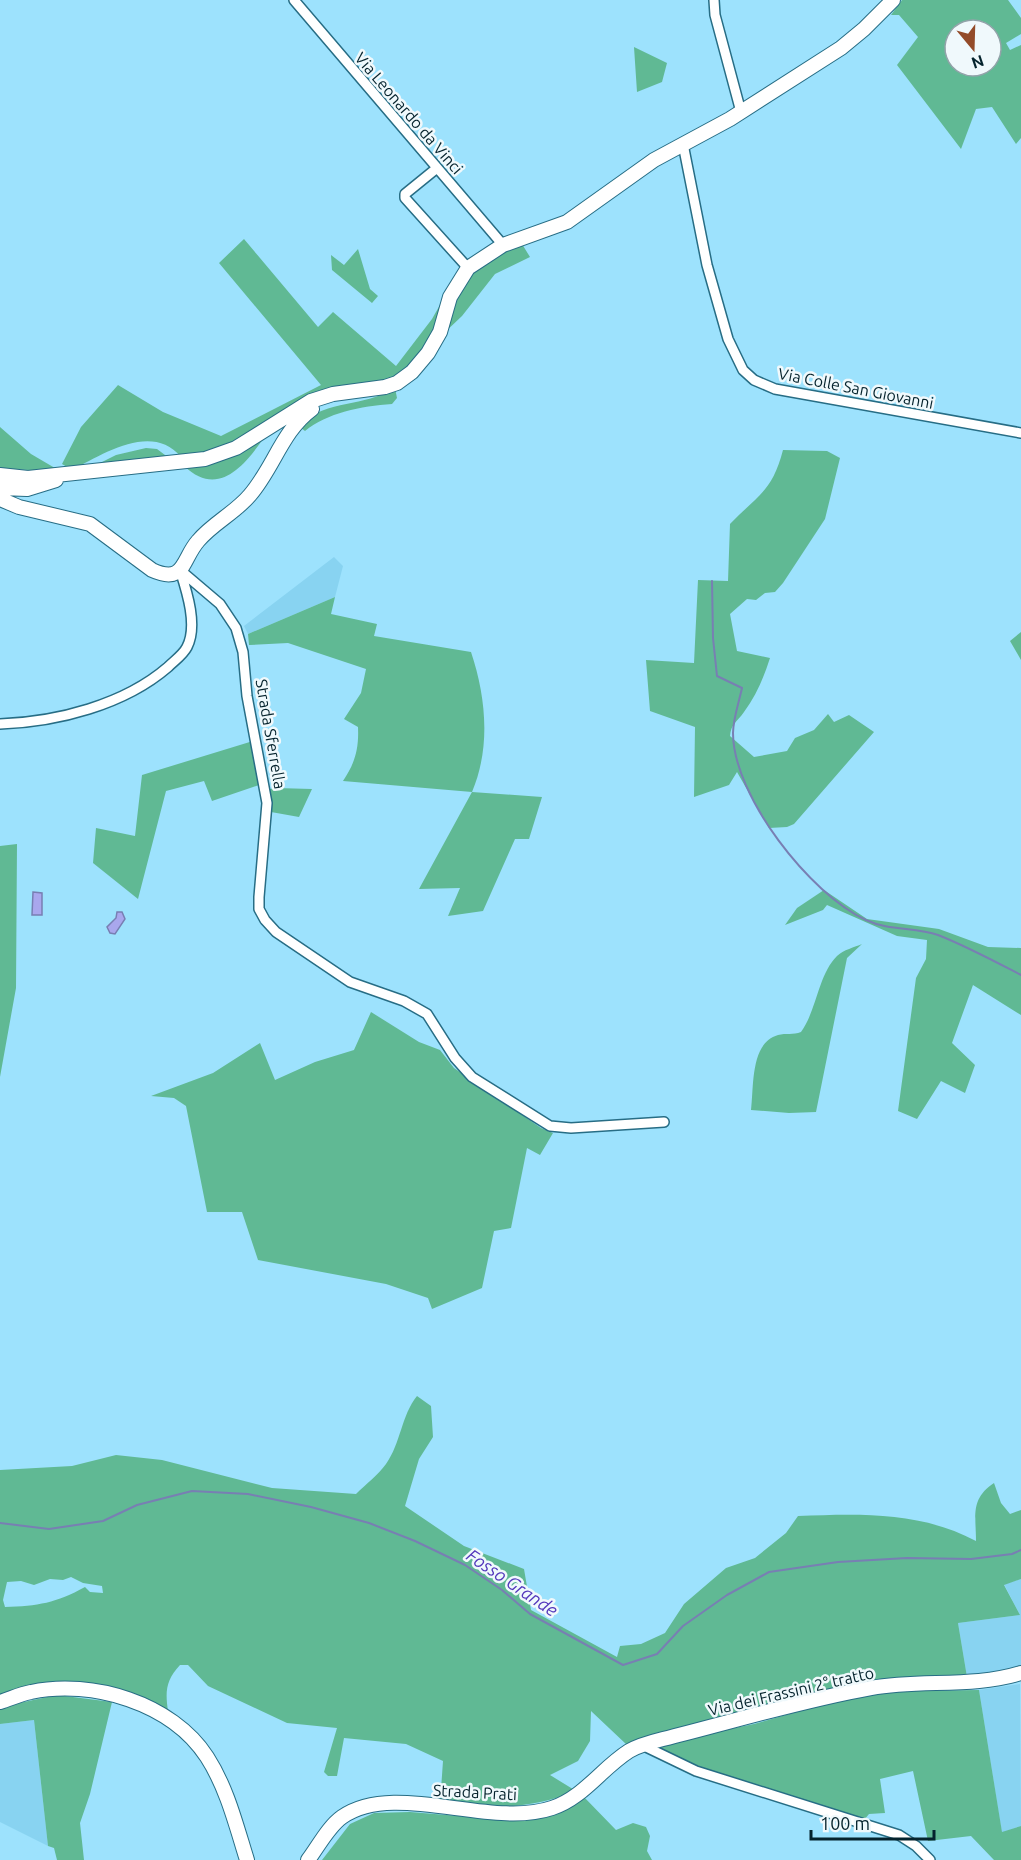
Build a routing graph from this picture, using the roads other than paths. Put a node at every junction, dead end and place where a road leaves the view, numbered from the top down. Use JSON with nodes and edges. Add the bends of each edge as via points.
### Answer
{"nodes":[{"id":1,"x":294,"y":0,"type":"edge"},
{"id":2,"x":714,"y":0,"type":"edge"},
{"id":3,"x":893,"y":0,"type":"edge"},
{"id":4,"x":741,"y":112,"type":"junction"},
{"id":5,"x":683,"y":144,"type":"junction"},
{"id":6,"x":437,"y":168,"type":"junction"},
{"id":7,"x":503,"y":245,"type":"junction"},
{"id":8,"x":468,"y":268,"type":"junction"},
{"id":9,"x":385,"y":387,"type":"junction"},
{"id":10,"x":1021,"y":433,"type":"edge"},
{"id":11,"x":67,"y":474,"type":"junction"},
{"id":12,"x":43,"y":485,"type":"junction"},
{"id":13,"x":2,"y":489,"type":"edge"},
{"id":14,"x":24,"y":507,"type":"junction"},
{"id":15,"x":180,"y":570,"type":"junction"},
{"id":16,"x":0,"y":724,"type":"edge"},
{"id":17,"x":664,"y":1122,"type":"dead end"},
{"id":18,"x":1021,"y":1673,"type":"edge"},
{"id":19,"x":0,"y":1702,"type":"edge"},
{"id":20,"x":642,"y":1745,"type":"junction"},
{"id":21,"x":247,"y":1860,"type":"edge"},
{"id":22,"x":308,"y":1860,"type":"edge"},
{"id":23,"x":930,"y":1860,"type":"edge"}],
"edges":[{"from":1,"to":6,"type":"street","name":"Via Leonardo da Vinci"},
{"from":2,"to":4,"type":"street"},
{"from":3,"to":4,"type":"street","via":[[841,48]]},
{"from":4,"to":5,"type":"street"},
{"from":5,"to":7,"type":"street","via":[[567,222]]},
{"from":5,"to":10,"type":"street","name":"Via Colle San Giovanni","via":[[704,255],[728,339],[743,370],[754,380],[775,389]]},
{"from":6,"to":7,"type":"street","name":"Via Leonardo da Vinci"},
{"from":6,"to":8,"type":"street","via":[[405,198]]},
{"from":7,"to":8,"type":"street"},
{"from":8,"to":9,"type":"street","via":[[450,297],[440,332],[428,353],[406,377]]},
{"from":9,"to":11,"type":"street","via":[[312,401],[236,448],[205,459]]},
{"from":9,"to":15,"type":"street","via":[[375,394],[316,406],[297,420],[252,493],[196,542]]},
{"from":11,"to":12,"type":"street"},
{"from":11,"to":13,"type":"street","via":[[28,477]]},
{"from":12,"to":13,"type":"street"},
{"from":12,"to":14,"type":"street","via":[[21,498]]},
{"from":13,"to":14,"type":"street"},
{"from":14,"to":15,"type":"street","via":[[90,524],[163,575]]},
{"from":15,"to":16,"type":"street","via":[[187,594],[189,641],[182,655],[136,689],[86,708],[48,720]]},
{"from":15,"to":17,"type":"street","name":"Strada Sferrella","via":[[220,604],[236,628],[243,652],[247,696],[267,795],[259,897],[265,920],[276,932],[350,982],[404,1000],[427,1014],[472,1077],[550,1126]]},
{"from":18,"to":20,"type":"street","name":"Via dei Frassini 2° tratto","via":[[995,1681],[872,1688]]},
{"from":19,"to":21,"type":"street","via":[[31,1692],[61,1689],[120,1696],[166,1717],[207,1756],[226,1796]]},
{"from":20,"to":22,"type":"street","name":"Strada Prati","via":[[622,1756],[570,1800],[544,1810],[472,1811],[397,1803],[360,1808],[336,1823]]},
{"from":20,"to":23,"type":"street","via":[[696,1771],[899,1835]]}]}
